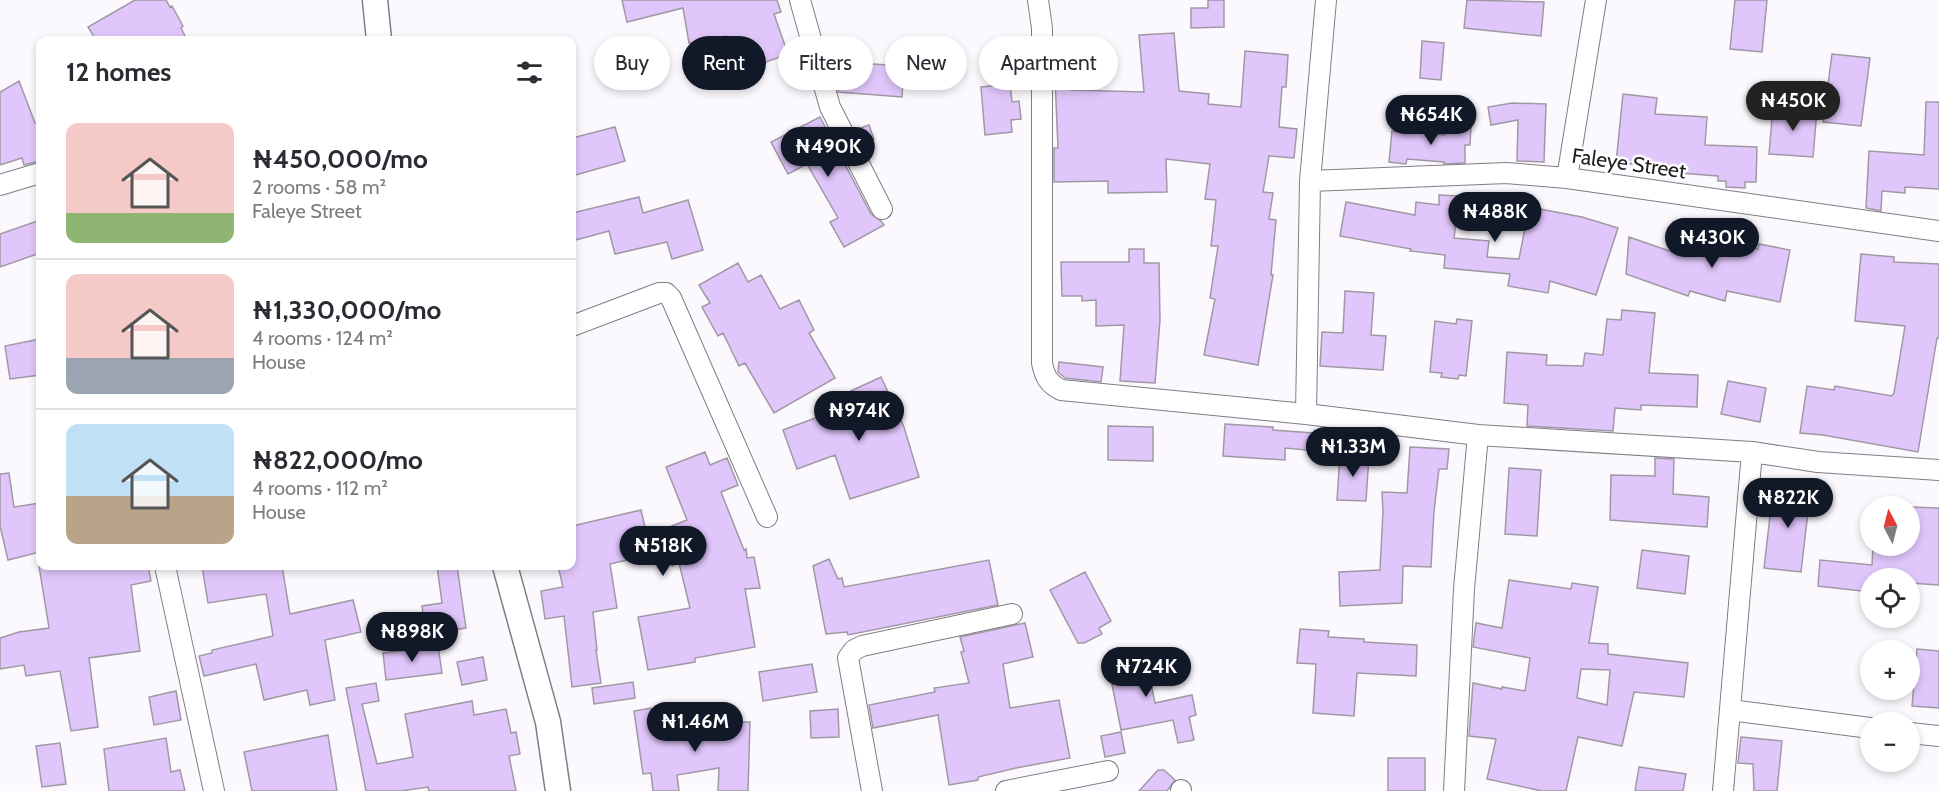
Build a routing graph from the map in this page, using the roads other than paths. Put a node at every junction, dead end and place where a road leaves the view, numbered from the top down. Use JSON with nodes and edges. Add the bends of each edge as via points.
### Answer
{"nodes":[{"id":1,"x":375,"y":0,"type":"edge"},
{"id":2,"x":800,"y":0,"type":"edge"},
{"id":3,"x":1038,"y":0,"type":"edge"},
{"id":4,"x":1326,"y":0,"type":"edge"},
{"id":5,"x":1596,"y":0,"type":"edge"},
{"id":6,"x":379,"y":36,"type":"edge"},
{"id":7,"x":36,"y":174,"type":"edge"},
{"id":8,"x":1567,"y":178,"type":"junction"},
{"id":9,"x":1310,"y":180,"type":"junction"},
{"id":10,"x":0,"y":185,"type":"edge"},
{"id":11,"x":882,"y":209,"type":"dead end"},
{"id":12,"x":1939,"y":231,"type":"edge"},
{"id":13,"x":576,"y":324,"type":"edge"},
{"id":14,"x":1306,"y":414,"type":"junction"},
{"id":15,"x":1478,"y":435,"type":"junction"},
{"id":16,"x":1752,"y":452,"type":"junction"},
{"id":17,"x":1939,"y":470,"type":"edge"},
{"id":18,"x":767,"y":517,"type":"dead end"},
{"id":19,"x":166,"y":570,"type":"edge"},
{"id":20,"x":506,"y":570,"type":"edge"},
{"id":21,"x":1012,"y":614,"type":"dead end"},
{"id":22,"x":1730,"y":710,"type":"junction"},
{"id":23,"x":1860,"y":727,"type":"edge"},
{"id":24,"x":1920,"y":734,"type":"edge"},
{"id":25,"x":1939,"y":736,"type":"edge"},
{"id":26,"x":1108,"y":771,"type":"dead end"},
{"id":27,"x":214,"y":791,"type":"edge"},
{"id":28,"x":558,"y":791,"type":"edge"},
{"id":29,"x":872,"y":791,"type":"edge"},
{"id":30,"x":1006,"y":791,"type":"edge"},
{"id":31,"x":1454,"y":791,"type":"edge"},
{"id":32,"x":1723,"y":791,"type":"edge"}],
"edges":[{"from":1,"to":6,"type":"street"},
{"from":2,"to":11,"type":"street","via":[[830,107]]},
{"from":3,"to":14,"type":"street","via":[[1042,28],[1042,363],[1049,384],[1061,390]]},
{"from":4,"to":9,"type":"street"},
{"from":5,"to":8,"type":"street"},
{"from":7,"to":10,"type":"street"},
{"from":8,"to":9,"type":"street","name":"Faleye Street","via":[[1506,173]]},
{"from":8,"to":12,"type":"street","name":"Faleye Street"},
{"from":9,"to":14,"type":"street"},
{"from":13,"to":18,"type":"street","via":[[659,293],[671,298]]},
{"from":14,"to":15,"type":"street"},
{"from":15,"to":16,"type":"street"},
{"from":15,"to":31,"type":"street","via":[[1464,589]]},
{"from":16,"to":17,"type":"street","via":[[1818,462]]},
{"from":16,"to":22,"type":"street"},
{"from":19,"to":27,"type":"street"},
{"from":20,"to":28,"type":"street","via":[[548,722]]},
{"from":21,"to":29,"type":"street","via":[[854,650],[849,658]]},
{"from":22,"to":23,"type":"street"},
{"from":22,"to":32,"type":"street"},
{"from":24,"to":25,"type":"street"},
{"from":26,"to":30,"type":"street"}]}
